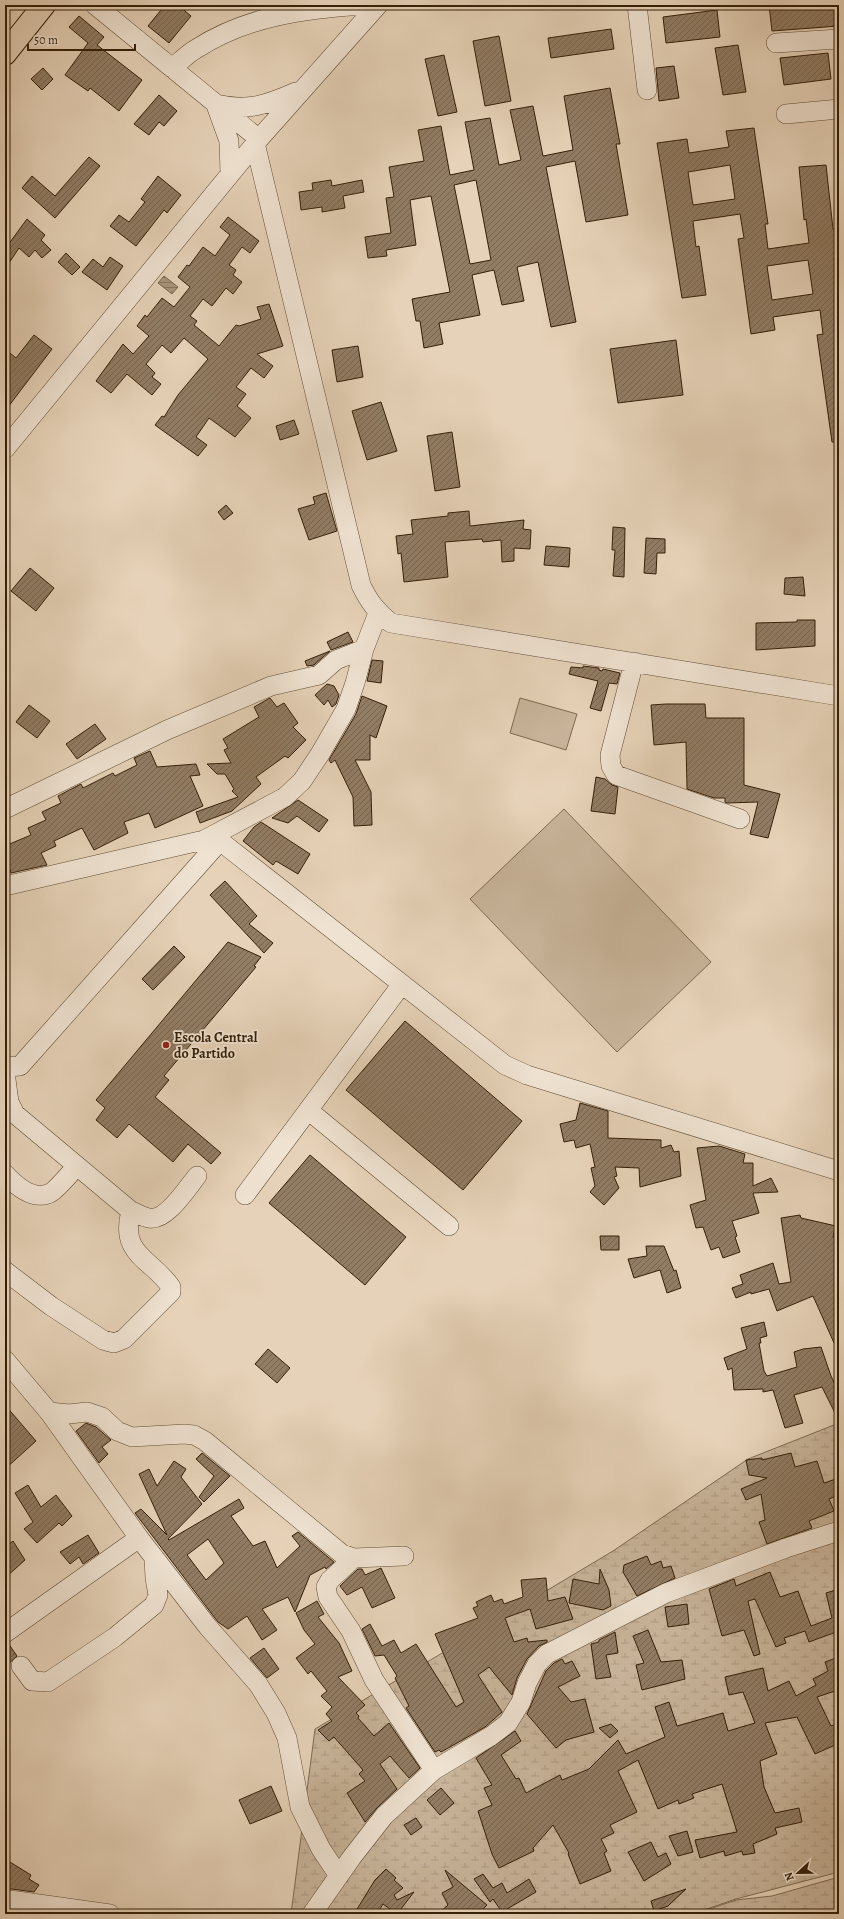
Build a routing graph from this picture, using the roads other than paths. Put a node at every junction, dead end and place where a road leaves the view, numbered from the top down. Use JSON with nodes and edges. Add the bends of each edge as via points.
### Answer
{"nodes":[{"id":1,"x":44,"y":5,"type":"edge"},
{"id":2,"x":96,"y":5,"type":"edge"},
{"id":3,"x":363,"y":5,"type":"edge"},
{"id":4,"x":378,"y":5,"type":"edge"},
{"id":5,"x":637,"y":5,"type":"edge"},
{"id":6,"x":839,"y":39,"type":"edge"},
{"id":7,"x":776,"y":43,"type":"dead end"},
{"id":8,"x":5,"y":54,"type":"edge"},
{"id":9,"x":172,"y":68,"type":"junction"},
{"id":10,"x":304,"y":88,"type":"junction"},
{"id":11,"x":647,"y":90,"type":"dead end"},
{"id":12,"x":215,"y":103,"type":"junction"},
{"id":13,"x":839,"y":109,"type":"edge"},
{"id":14,"x":786,"y":114,"type":"dead end"},
{"id":15,"x":257,"y":141,"type":"junction"},
{"id":16,"x":230,"y":174,"type":"junction"},
{"id":17,"x":5,"y":449,"type":"edge"},
{"id":18,"x":378,"y":613,"type":"junction"},
{"id":19,"x":364,"y":648,"type":"junction"},
{"id":20,"x":634,"y":662,"type":"junction"},
{"id":21,"x":839,"y":696,"type":"edge"},
{"id":22,"x":5,"y":809,"type":"edge"},
{"id":23,"x":740,"y":819,"type":"dead end"},
{"id":24,"x":212,"y":841,"type":"junction"},
{"id":25,"x":5,"y":886,"type":"edge"},
{"id":26,"x":402,"y":984,"type":"junction"},
{"id":27,"x":5,"y":1067,"type":"edge"},
{"id":28,"x":5,"y":1072,"type":"edge"},
{"id":29,"x":308,"y":1110,"type":"junction"},
{"id":30,"x":77,"y":1166,"type":"junction"},
{"id":31,"x":839,"y":1171,"type":"edge"},
{"id":32,"x":5,"y":1174,"type":"edge"},
{"id":33,"x":197,"y":1176,"type":"dead end"},
{"id":34,"x":245,"y":1195,"type":"dead end"},
{"id":35,"x":131,"y":1211,"type":"junction"},
{"id":36,"x":449,"y":1226,"type":"dead end"},
{"id":37,"x":5,"y":1271,"type":"edge"},
{"id":38,"x":5,"y":1360,"type":"edge"},
{"id":39,"x":49,"y":1412,"type":"junction"},
{"id":40,"x":839,"y":1531,"type":"edge"},
{"id":41,"x":140,"y":1538,"type":"junction"},
{"id":42,"x":404,"y":1556,"type":"dead end"},
{"id":43,"x":154,"y":1557,"type":"junction"},
{"id":44,"x":354,"y":1558,"type":"junction"},
{"id":45,"x":5,"y":1633,"type":"edge"},
{"id":46,"x":20,"y":1666,"type":"dead end"},
{"id":47,"x":434,"y":1770,"type":"junction"},
{"id":48,"x":339,"y":1876,"type":"junction"},
{"id":49,"x":10,"y":1900,"type":"dead end"},
{"id":50,"x":110,"y":1914,"type":"edge"},
{"id":51,"x":312,"y":1914,"type":"edge"}],
"edges":[{"from":1,"to":8,"type":"highway"},
{"from":2,"to":9,"type":"street"},
{"from":3,"to":9,"type":"street","via":[[320,8],[266,17],[207,42]]},
{"from":4,"to":10,"type":"street"},
{"from":5,"to":11,"type":"street"},
{"from":6,"to":7,"type":"street"},
{"from":9,"to":12,"type":"street"},
{"from":10,"to":12,"type":"street","via":[[271,104],[230,107]]},
{"from":10,"to":15,"type":"street"},
{"from":12,"to":15,"type":"street"},
{"from":12,"to":16,"type":"street","via":[[229,141]]},
{"from":13,"to":14,"type":"street"},
{"from":15,"to":16,"type":"street"},
{"from":15,"to":18,"type":"street","via":[[361,586],[368,601]]},
{"from":16,"to":17,"type":"street"},
{"from":18,"to":19,"type":"street"},
{"from":18,"to":20,"type":"street","via":[[391,623]]},
{"from":19,"to":22,"type":"street","via":[[336,660],[319,675],[271,686],[167,730]]},
{"from":19,"to":24,"type":"street","via":[[346,709],[302,781],[285,797]]},
{"from":20,"to":21,"type":"street"},
{"from":20,"to":23,"type":"street","via":[[610,755],[611,766],[616,775]]},
{"from":24,"to":25,"type":"street"},
{"from":24,"to":26,"type":"street"},
{"from":24,"to":27,"type":"street","via":[[20,1066]]},
{"from":26,"to":29,"type":"street"},
{"from":26,"to":31,"type":"street","via":[[505,1065],[527,1075]]},
{"from":28,"to":30,"type":"street","via":[[9,1102],[14,1114]]},
{"from":29,"to":34,"type":"street"},
{"from":29,"to":36,"type":"street"},
{"from":30,"to":32,"type":"street","via":[[49,1194],[36,1196],[15,1184]]},
{"from":30,"to":35,"type":"street"},
{"from":33,"to":35,"type":"street","via":[[169,1210],[159,1216],[150,1219]]},
{"from":35,"to":37,"type":"street","via":[[128,1222],[129,1236],[136,1252],[171,1287],[171,1292],[124,1339],[114,1343],[103,1340],[51,1306]]},
{"from":38,"to":39,"type":"street"},
{"from":39,"to":41,"type":"street"},
{"from":39,"to":44,"type":"street","via":[[86,1412],[102,1417],[117,1431],[132,1437],[194,1435],[205,1441],[331,1546],[342,1554]]},
{"from":40,"to":47,"type":"street","via":[[666,1593],[547,1654],[536,1664],[521,1702],[508,1723]]},
{"from":41,"to":43,"type":"street"},
{"from":41,"to":45,"type":"street"},
{"from":42,"to":44,"type":"street"},
{"from":43,"to":46,"type":"street","via":[[158,1595],[154,1605],[115,1637],[48,1682],[32,1681]]},
{"from":43,"to":48,"type":"street","via":[[208,1627],[258,1684],[276,1713],[288,1738],[300,1807],[321,1850]]},
{"from":44,"to":47,"type":"street","via":[[330,1580],[326,1587],[328,1597],[351,1631],[374,1680]]},
{"from":47,"to":48,"type":"street","via":[[384,1816]]},
{"from":48,"to":51,"type":"street"},
{"from":49,"to":50,"type":"street"}]}
